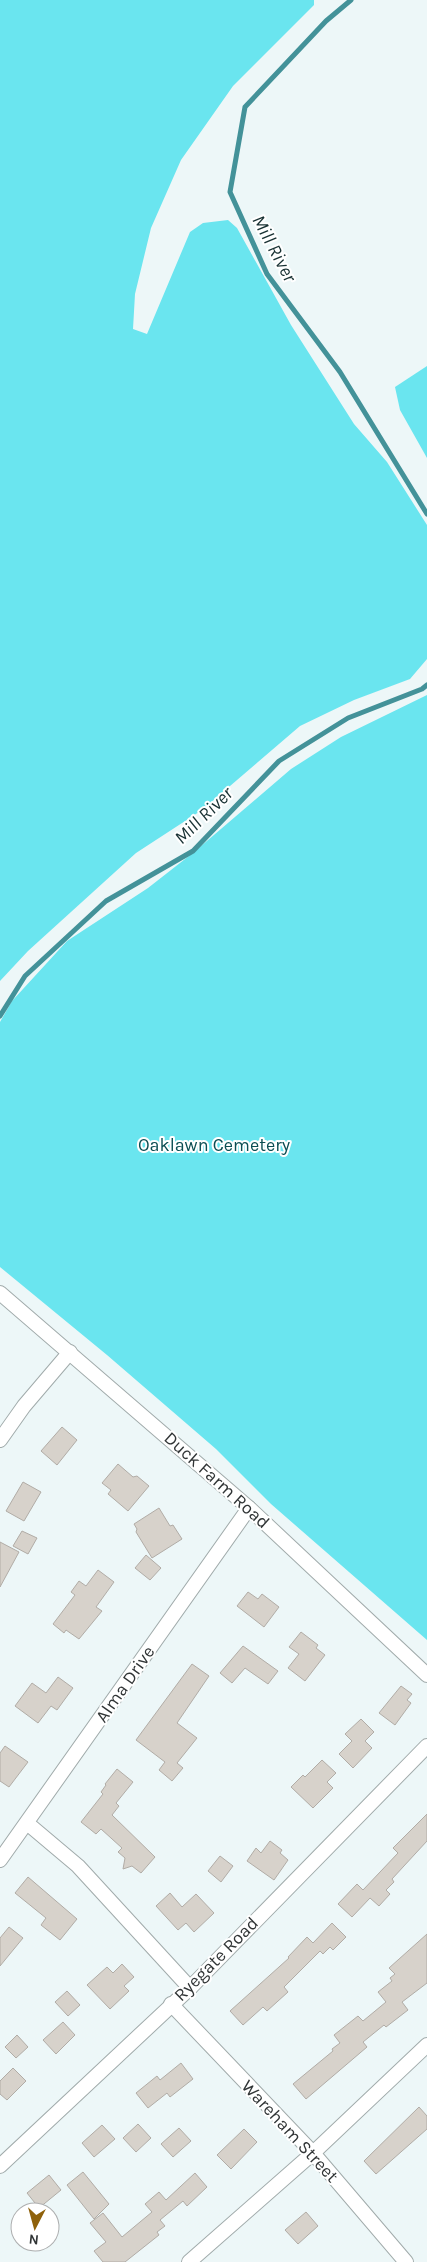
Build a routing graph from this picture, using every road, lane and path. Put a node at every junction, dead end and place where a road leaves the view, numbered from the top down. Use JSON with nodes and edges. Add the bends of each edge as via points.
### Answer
{"nodes":[{"id":1,"x":0,"y":1293,"type":"edge"},
{"id":2,"x":70,"y":1352,"type":"junction"},
{"id":3,"x":0,"y":1440,"type":"edge"},
{"id":4,"x":249,"y":1508,"type":"junction"},
{"id":5,"x":427,"y":1675,"type":"edge"},
{"id":6,"x":427,"y":1746,"type":"edge"},
{"id":7,"x":27,"y":1822,"type":"junction"},
{"id":8,"x":0,"y":1860,"type":"edge"},
{"id":9,"x":190,"y":1988,"type":"junction"},
{"id":10,"x":171,"y":2004,"type":"junction"},
{"id":11,"x":427,"y":2046,"type":"edge"},
{"id":12,"x":313,"y":2153,"type":"junction"},
{"id":13,"x":0,"y":2166,"type":"edge"},
{"id":14,"x":189,"y":2262,"type":"edge"},
{"id":15,"x":406,"y":2262,"type":"edge"}],
"edges":[{"from":1,"to":2,"type":"street","name":"Duck Farm Road"},
{"from":2,"to":3,"type":"street"},
{"from":2,"to":4,"type":"street","name":"Duck Farm Road"},
{"from":4,"to":5,"type":"street","name":"Duck Farm Road"},
{"from":4,"to":7,"type":"street","name":"Alma Drive"},
{"from":6,"to":9,"type":"street","name":"Ryegate Road"},
{"from":7,"to":8,"type":"street","name":"Alma Drive"},
{"from":7,"to":9,"type":"street","via":[[78,1866]]},
{"from":9,"to":10,"type":"street","name":"Ryegate Road"},
{"from":10,"to":12,"type":"street","name":"Wareham Street"},
{"from":10,"to":13,"type":"street","name":"Ryegate Road"},
{"from":11,"to":12,"type":"street"},
{"from":12,"to":14,"type":"street"},
{"from":12,"to":15,"type":"street","name":"Wareham Street"}]}
